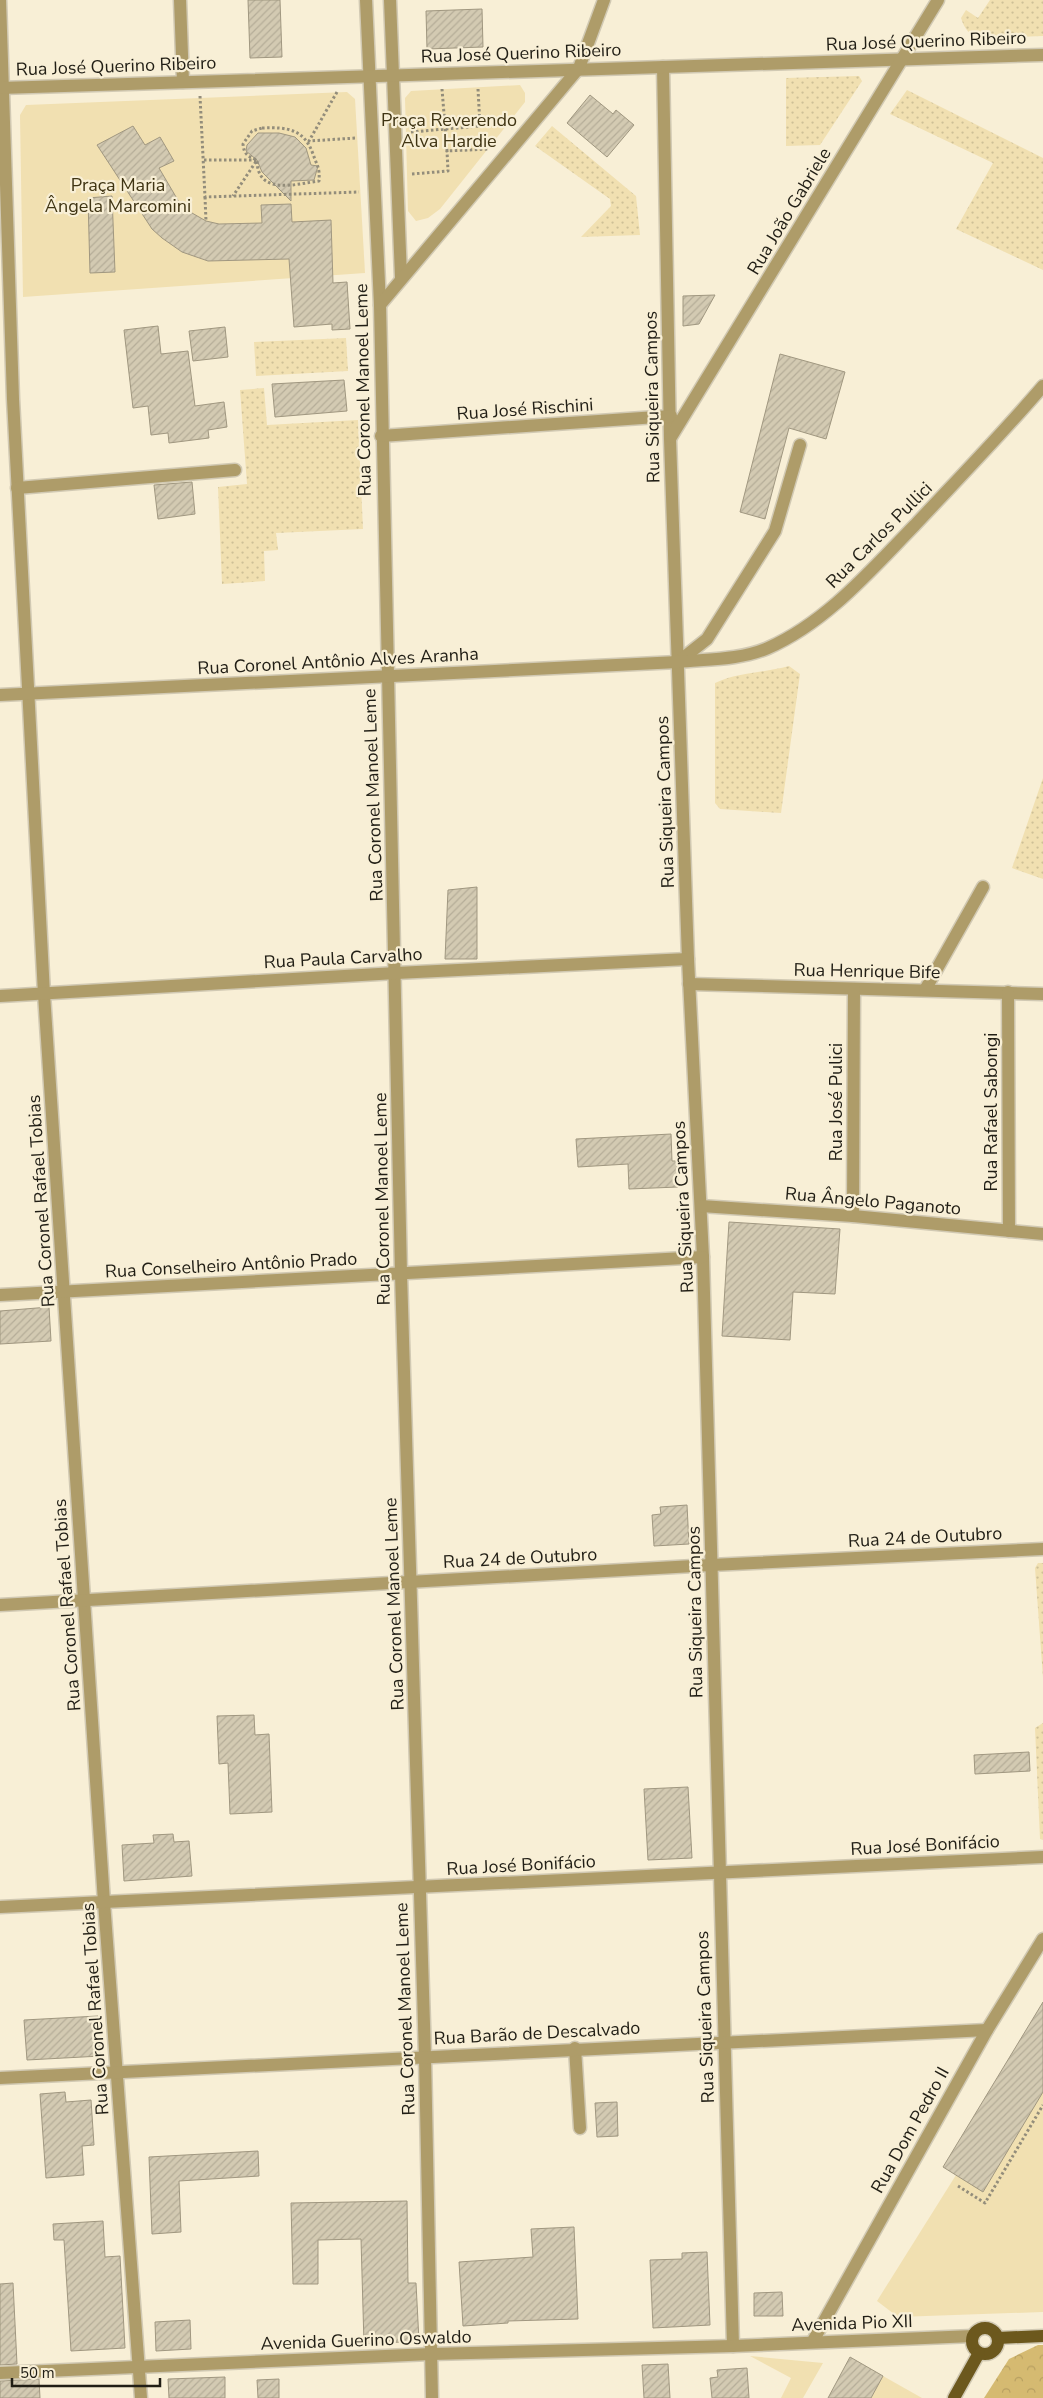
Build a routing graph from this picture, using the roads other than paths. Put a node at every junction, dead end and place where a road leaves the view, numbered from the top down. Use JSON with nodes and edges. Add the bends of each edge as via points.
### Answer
{"nodes":[{"id":1,"x":0,"y":0,"type":"edge"},
{"id":2,"x":180,"y":0,"type":"edge"},
{"id":3,"x":366,"y":0,"type":"edge"},
{"id":4,"x":390,"y":0,"type":"edge"},
{"id":5,"x":604,"y":0,"type":"edge"},
{"id":6,"x":938,"y":0,"type":"edge"},
{"id":7,"x":1043,"y":55,"type":"edge"},
{"id":8,"x":902,"y":60,"type":"junction"},
{"id":9,"x":663,"y":67,"type":"junction"},
{"id":10,"x":579,"y":68,"type":"junction"},
{"id":11,"x":393,"y":75,"type":"junction"},
{"id":12,"x":369,"y":77,"type":"junction"},
{"id":13,"x":183,"y":82,"type":"junction"},
{"id":14,"x":2,"y":88,"type":"edge"},
{"id":15,"x":399,"y":222,"type":"junction"},
{"id":16,"x":377,"y":223,"type":"junction"},
{"id":17,"x":401,"y":277,"type":"junction"},
{"id":18,"x":380,"y":305,"type":"junction"},
{"id":19,"x":1043,"y":386,"type":"edge"},
{"id":20,"x":13,"y":399,"type":"junction"},
{"id":21,"x":0,"y":400,"type":"edge"},
{"id":22,"x":671,"y":416,"type":"junction"},
{"id":23,"x":381,"y":436,"type":"junction"},
{"id":24,"x":670,"y":439,"type":"junction"},
{"id":25,"x":800,"y":445,"type":"dead end"},
{"id":26,"x":235,"y":470,"type":"dead end"},
{"id":27,"x":17,"y":488,"type":"junction"},
{"id":28,"x":678,"y":662,"type":"junction"},
{"id":29,"x":387,"y":676,"type":"junction"},
{"id":30,"x":27,"y":693,"type":"junction"},
{"id":31,"x":0,"y":695,"type":"edge"},
{"id":32,"x":983,"y":887,"type":"dead end"},
{"id":33,"x":688,"y":959,"type":"junction"},
{"id":34,"x":396,"y":973,"type":"junction"},
{"id":35,"x":690,"y":984,"type":"junction"},
{"id":36,"x":854,"y":989,"type":"junction"},
{"id":37,"x":925,"y":990,"type":"junction"},
{"id":38,"x":1008,"y":992,"type":"junction"},
{"id":39,"x":44,"y":994,"type":"junction"},
{"id":40,"x":1043,"y":994,"type":"edge"},
{"id":41,"x":0,"y":996,"type":"edge"},
{"id":42,"x":701,"y":1206,"type":"junction"},
{"id":43,"x":854,"y":1216,"type":"junction"},
{"id":44,"x":1009,"y":1231,"type":"junction"},
{"id":45,"x":1043,"y":1234,"type":"edge"},
{"id":46,"x":703,"y":1258,"type":"junction"},
{"id":47,"x":401,"y":1274,"type":"junction"},
{"id":48,"x":65,"y":1291,"type":"junction"},
{"id":49,"x":0,"y":1295,"type":"edge"},
{"id":50,"x":1043,"y":1549,"type":"edge"},
{"id":51,"x":711,"y":1564,"type":"junction"},
{"id":52,"x":411,"y":1582,"type":"junction"},
{"id":53,"x":84,"y":1601,"type":"junction"},
{"id":54,"x":0,"y":1605,"type":"edge"},
{"id":55,"x":1043,"y":1857,"type":"edge"},
{"id":56,"x":719,"y":1872,"type":"junction"},
{"id":57,"x":419,"y":1889,"type":"junction"},
{"id":58,"x":104,"y":1902,"type":"junction"},
{"id":59,"x":0,"y":1907,"type":"edge"},
{"id":60,"x":1043,"y":1939,"type":"edge"},
{"id":61,"x":987,"y":2030,"type":"junction"},
{"id":62,"x":723,"y":2041,"type":"junction"},
{"id":63,"x":575,"y":2048,"type":"junction"},
{"id":64,"x":425,"y":2057,"type":"junction"},
{"id":65,"x":118,"y":2072,"type":"junction"},
{"id":66,"x":0,"y":2078,"type":"edge"},
{"id":67,"x":580,"y":2128,"type":"dead end"},
{"id":68,"x":973,"y":2336,"type":"junction"},
{"id":69,"x":1043,"y":2336,"type":"edge"},
{"id":70,"x":998,"y":2338,"type":"junction"},
{"id":71,"x":813,"y":2341,"type":"junction"},
{"id":72,"x":733,"y":2346,"type":"junction"},
{"id":73,"x":979,"y":2353,"type":"junction"},
{"id":74,"x":432,"y":2354,"type":"junction"},
{"id":75,"x":139,"y":2366,"type":"junction"},
{"id":76,"x":0,"y":2373,"type":"edge"},
{"id":77,"x":141,"y":2398,"type":"edge"},
{"id":78,"x":432,"y":2398,"type":"edge"},
{"id":79,"x":954,"y":2398,"type":"edge"}],
"edges":[{"from":1,"to":14,"type":"street","name":"Rua Coronel Rafael Tobias"},
{"from":2,"to":13,"type":"street"},
{"from":3,"to":12,"type":"street","name":"Rua Coronel Manoel Leme"},
{"from":4,"to":11,"type":"street"},
{"from":5,"to":10,"type":"street"},
{"from":6,"to":8,"type":"street","name":"Rua João Gabriele"},
{"from":7,"to":8,"type":"street","name":"Rua José Querino Ribeiro"},
{"from":8,"to":9,"type":"street","name":"Rua José Querino Ribeiro"},
{"from":8,"to":24,"type":"street","name":"Rua João Gabriele"},
{"from":9,"to":10,"type":"street","name":"Rua José Querino Ribeiro"},
{"from":9,"to":22,"type":"street","name":"Rua Siqueira Campos"},
{"from":10,"to":11,"type":"street","name":"Rua José Querino Ribeiro"},
{"from":10,"to":17,"type":"street"},
{"from":11,"to":12,"type":"street","name":"Rua José Querino Ribeiro"},
{"from":11,"to":15,"type":"street"},
{"from":12,"to":13,"type":"street","name":"Rua José Querino Ribeiro"},
{"from":12,"to":16,"type":"street","name":"Rua Coronel Manoel Leme"},
{"from":13,"to":14,"type":"street","name":"Rua José Querino Ribeiro"},
{"from":14,"to":20,"type":"street","name":"Rua Coronel Rafael Tobias"},
{"from":15,"to":16,"type":"street"},
{"from":15,"to":17,"type":"street"},
{"from":16,"to":18,"type":"street","name":"Rua Coronel Manoel Leme"},
{"from":17,"to":18,"type":"street"},
{"from":18,"to":23,"type":"street","name":"Rua Coronel Manoel Leme"},
{"from":19,"to":28,"type":"street","name":"Rua Carlos Pullici","via":[[993,444],[848,594],[801,630],[767,648],[736,657]]},
{"from":20,"to":21,"type":"street"},
{"from":20,"to":27,"type":"street","name":"Rua Coronel Rafael Tobias"},
{"from":22,"to":23,"type":"street","name":"Rua José Rischini"},
{"from":22,"to":24,"type":"street","name":"Rua Siqueira Campos"},
{"from":23,"to":29,"type":"street","name":"Rua Coronel Manoel Leme"},
{"from":24,"to":28,"type":"street","name":"Rua Siqueira Campos"},
{"from":25,"to":28,"type":"street","via":[[775,531],[707,639]]},
{"from":26,"to":27,"type":"street"},
{"from":27,"to":30,"type":"street","name":"Rua Coronel Rafael Tobias"},
{"from":28,"to":29,"type":"street","name":"Rua Coronel Antônio Alves Aranha"},
{"from":28,"to":33,"type":"street","name":"Rua Siqueira Campos"},
{"from":29,"to":30,"type":"street","name":"Rua Coronel Antônio Alves Aranha"},
{"from":29,"to":34,"type":"street","name":"Rua Coronel Manoel Leme"},
{"from":30,"to":31,"type":"street","name":"Rua Coronel Antônio Alves Aranha"},
{"from":30,"to":39,"type":"street","name":"Rua Coronel Rafael Tobias"},
{"from":32,"to":37,"type":"street"},
{"from":33,"to":34,"type":"street","name":"Rua Paula Carvalho"},
{"from":33,"to":35,"type":"street","name":"Rua Siqueira Campos"},
{"from":34,"to":39,"type":"street","name":"Rua Paula Carvalho"},
{"from":34,"to":47,"type":"street","name":"Rua Coronel Manoel Leme"},
{"from":35,"to":36,"type":"street","name":"Rua Henrique Bife"},
{"from":35,"to":42,"type":"street","name":"Rua Siqueira Campos"},
{"from":36,"to":37,"type":"street","name":"Rua Henrique Bife"},
{"from":36,"to":43,"type":"street","name":"Rua José Pulici"},
{"from":37,"to":38,"type":"street","name":"Rua Henrique Bife"},
{"from":38,"to":40,"type":"street","name":"Rua Henrique Bife"},
{"from":38,"to":44,"type":"street","name":"Rua Rafael Sabongi"},
{"from":39,"to":41,"type":"street","name":"Rua Paula Carvalho"},
{"from":39,"to":48,"type":"street","name":"Rua Coronel Rafael Tobias"},
{"from":42,"to":43,"type":"street","name":"Rua Ângelo Paganoto"},
{"from":42,"to":46,"type":"street","name":"Rua Siqueira Campos"},
{"from":43,"to":44,"type":"street","name":"Rua Ângelo Paganoto"},
{"from":44,"to":45,"type":"street","name":"Rua Ângelo Paganoto"},
{"from":46,"to":47,"type":"street","name":"Rua Conselheiro Antônio Prado"},
{"from":46,"to":51,"type":"street","name":"Rua Siqueira Campos"},
{"from":47,"to":48,"type":"street","name":"Rua Conselheiro Antônio Prado"},
{"from":47,"to":52,"type":"street","name":"Rua Coronel Manoel Leme"},
{"from":48,"to":49,"type":"street","name":"Rua Conselheiro Antônio Prado"},
{"from":48,"to":53,"type":"street","name":"Rua Coronel Rafael Tobias"},
{"from":50,"to":51,"type":"street","name":"Rua 24 de Outubro"},
{"from":51,"to":52,"type":"street","name":"Rua 24 de Outubro"},
{"from":51,"to":56,"type":"street","name":"Rua Siqueira Campos"},
{"from":52,"to":53,"type":"street","name":"Rua 24 de Outubro"},
{"from":52,"to":57,"type":"street","name":"Rua Coronel Manoel Leme"},
{"from":53,"to":54,"type":"street","name":"Rua 24 de Outubro"},
{"from":53,"to":58,"type":"street","name":"Rua Coronel Rafael Tobias"},
{"from":55,"to":56,"type":"street","name":"Rua José Bonifácio"},
{"from":56,"to":57,"type":"street","name":"Rua José Bonifácio"},
{"from":56,"to":62,"type":"street","name":"Rua Siqueira Campos"},
{"from":57,"to":58,"type":"street","name":"Rua José Bonifácio"},
{"from":57,"to":64,"type":"street","name":"Rua Coronel Manoel Leme"},
{"from":58,"to":59,"type":"street","name":"Rua José Bonifácio"},
{"from":58,"to":65,"type":"street","name":"Rua Coronel Rafael Tobias"},
{"from":60,"to":61,"type":"street","name":"Rua Dom Pedro II"},
{"from":61,"to":62,"type":"street","name":"Rua Barão de Descalvado"},
{"from":61,"to":71,"type":"street","name":"Rua Dom Pedro II"},
{"from":62,"to":63,"type":"street","name":"Rua Barão de Descalvado"},
{"from":62,"to":72,"type":"street","name":"Rua Siqueira Campos"},
{"from":63,"to":64,"type":"street","name":"Rua Barão de Descalvado"},
{"from":63,"to":67,"type":"street"},
{"from":64,"to":65,"type":"street","name":"Rua Barão de Descalvado"},
{"from":64,"to":74,"type":"street","name":"Rua Coronel Manoel Leme"},
{"from":65,"to":66,"type":"street","name":"Rua Barão de Descalvado"},
{"from":65,"to":75,"type":"street","name":"Rua Coronel Rafael Tobias"},
{"from":68,"to":70,"type":"main road","via":[[985,2328],[994,2331]]},
{"from":68,"to":71,"type":"street","name":"Avenida Pio XII"},
{"from":68,"to":73,"type":"main road","via":[[972,2343]]},
{"from":69,"to":70,"type":"main road"},
{"from":70,"to":73,"type":"main road","via":[[992,2352]]},
{"from":71,"to":72,"type":"street","name":"Avenida Pio XII"},
{"from":72,"to":74,"type":"street","name":"Avenida Guerino Oswaldo"},
{"from":73,"to":79,"type":"main road"},
{"from":74,"to":75,"type":"street","name":"Avenida Guerino Oswaldo"},
{"from":74,"to":78,"type":"street","name":"Rua Coronel Manoel Leme"},
{"from":75,"to":76,"type":"street","name":"Avenida Guerino Oswaldo"},
{"from":75,"to":77,"type":"street","name":"Rua Coronel Rafael Tobias"}]}
